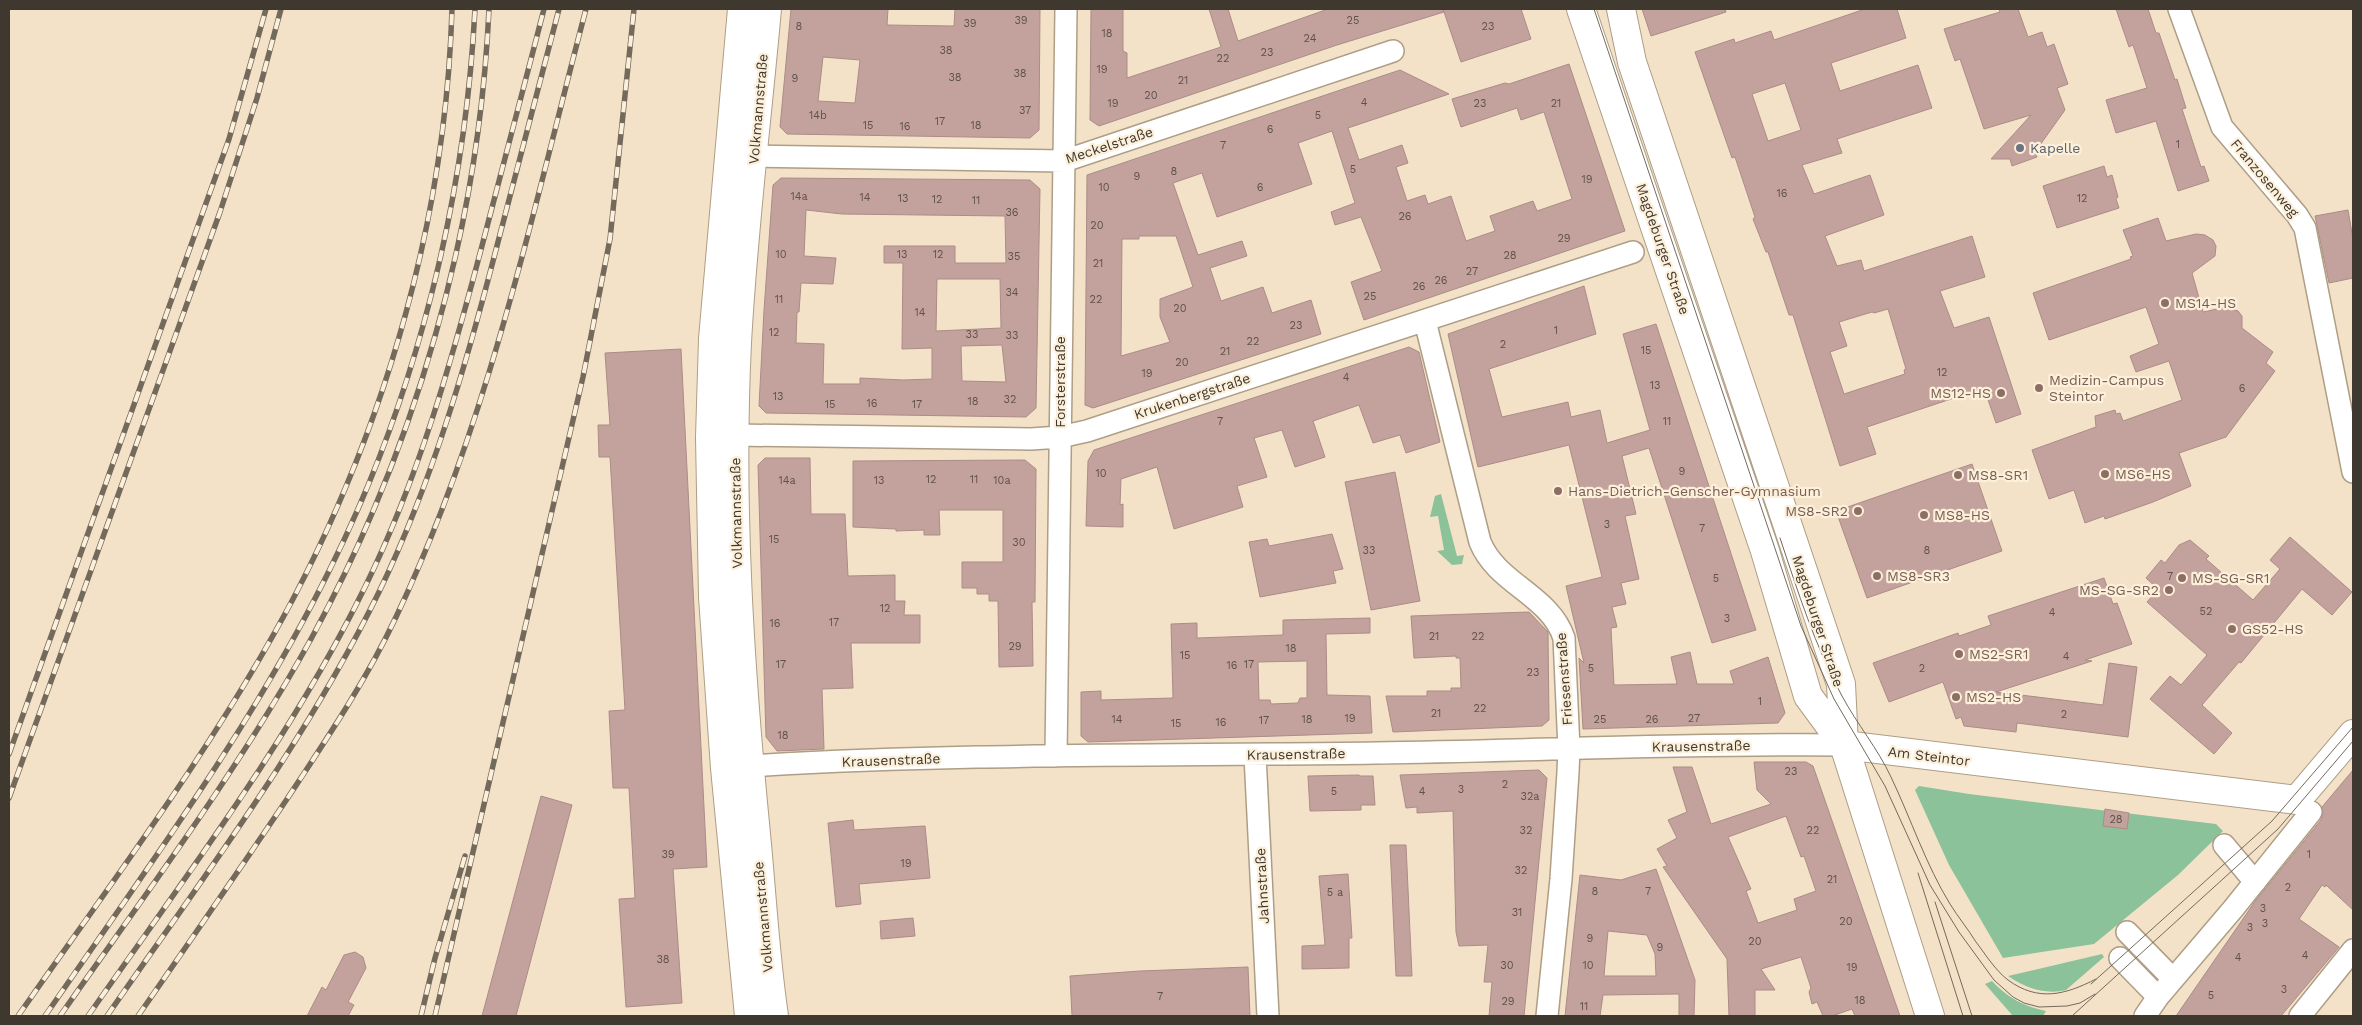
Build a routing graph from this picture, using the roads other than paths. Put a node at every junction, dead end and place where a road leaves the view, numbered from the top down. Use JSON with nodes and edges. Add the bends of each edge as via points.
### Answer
{"nodes":[{"id":1,"x":742,"y":9,"type":"edge"},
{"id":2,"x":767,"y":9,"type":"edge"},
{"id":3,"x":1066,"y":9,"type":"edge"},
{"id":4,"x":1581,"y":9,"type":"edge"},
{"id":5,"x":1621,"y":9,"type":"edge"},
{"id":6,"x":2179,"y":9,"type":"edge"},
{"id":7,"x":1393,"y":51,"type":"dead end"},
{"id":8,"x":753,"y":156,"type":"junction"},
{"id":9,"x":1064,"y":161,"type":"junction"},
{"id":10,"x":1633,"y":252,"type":"dead end"},
{"id":11,"x":1425,"y":322,"type":"junction"},
{"id":12,"x":735,"y":436,"type":"junction"},
{"id":13,"x":1060,"y":437,"type":"junction"},
{"id":14,"x":2353,"y":472,"type":"edge"},
{"id":15,"x":2353,"y":734,"type":"edge"},
{"id":16,"x":1844,"y":746,"type":"junction"},
{"id":17,"x":1569,"y":749,"type":"junction"},
{"id":18,"x":1255,"y":755,"type":"junction"},
{"id":19,"x":1056,"y":756,"type":"junction"},
{"id":20,"x":749,"y":766,"type":"junction"},
{"id":21,"x":2304,"y":806,"type":"junction"},
{"id":22,"x":2224,"y":845,"type":"dead end"},
{"id":23,"x":2255,"y":882,"type":"junction"},
{"id":24,"x":2127,"y":932,"type":"dead end"},
{"id":25,"x":2353,"y":950,"type":"edge"},
{"id":26,"x":2120,"y":958,"type":"dead end"},
{"id":27,"x":2173,"y":979,"type":"junction"},
{"id":28,"x":2158,"y":996,"type":"junction"},
{"id":29,"x":749,"y":1016,"type":"edge"},
{"id":30,"x":774,"y":1016,"type":"edge"},
{"id":31,"x":1268,"y":1016,"type":"edge"},
{"id":32,"x":1546,"y":1016,"type":"edge"},
{"id":33,"x":1930,"y":1016,"type":"edge"},
{"id":34,"x":2145,"y":1016,"type":"edge"},
{"id":35,"x":2300,"y":1016,"type":"edge"}],
"edges":[{"from":1,"to":29,"type":"street","name":"Volkmannstraße","via":[[713,339],[710,437],[714,606],[725,768]]},
{"from":2,"to":8,"type":"street","name":"Volkmannstraße"},
{"from":3,"to":9,"type":"street","name":"Forsterstraße"},
{"from":4,"to":16,"type":"street","name":"Magdeburger Straße","via":[[1765,551],[1808,696]]},
{"from":5,"to":16,"type":"street","name":"Magdeburger Straße","via":[[1632,62],[1841,684]]},
{"from":6,"to":14,"type":"street","name":"Franzosenweg","via":[[2222,127],[2305,228]]},
{"from":7,"to":9,"type":"street","name":"Meckelstraße"},
{"from":8,"to":9,"type":"street","name":"Meckelstraße"},
{"from":8,"to":12,"type":"street","name":"Volkmannstraße","via":[[738,333]]},
{"from":9,"to":13,"type":"street","name":"Forsterstraße"},
{"from":10,"to":11,"type":"street","name":"Krukenbergstraße"},
{"from":11,"to":13,"type":"street","name":"Krukenbergstraße"},
{"from":11,"to":17,"type":"street","name":"Friesenstraße","via":[[1486,556],[1552,614],[1560,626],[1564,638]]},
{"from":12,"to":13,"type":"street","name":"Krukenbergstraße"},
{"from":12,"to":20,"type":"street","name":"Volkmannstraße","via":[[737,605]]},
{"from":13,"to":19,"type":"street","name":"Forsterstraße"},
{"from":15,"to":21,"type":"street"},
{"from":16,"to":17,"type":"street","name":"Krausenstraße"},
{"from":16,"to":21,"type":"street","name":"Am Steintor"},
{"from":16,"to":33,"type":"street"},
{"from":17,"to":18,"type":"street","name":"Krausenstraße"},
{"from":17,"to":32,"type":"street","name":"Friesenstraße","via":[[1561,878]]},
{"from":18,"to":19,"type":"street","name":"Krausenstraße"},
{"from":18,"to":31,"type":"street","name":"Jahnstraße"},
{"from":19,"to":20,"type":"street","name":"Krausenstraße"},
{"from":20,"to":30,"type":"street","name":"Volkmannstraße"},
{"from":21,"to":23,"type":"street"},
{"from":22,"to":23,"type":"street"},
{"from":23,"to":27,"type":"street"},
{"from":24,"to":27,"type":"street"},
{"from":25,"to":35,"type":"street"},
{"from":26,"to":28,"type":"street"},
{"from":27,"to":28,"type":"street"},
{"from":28,"to":34,"type":"street"}]}
